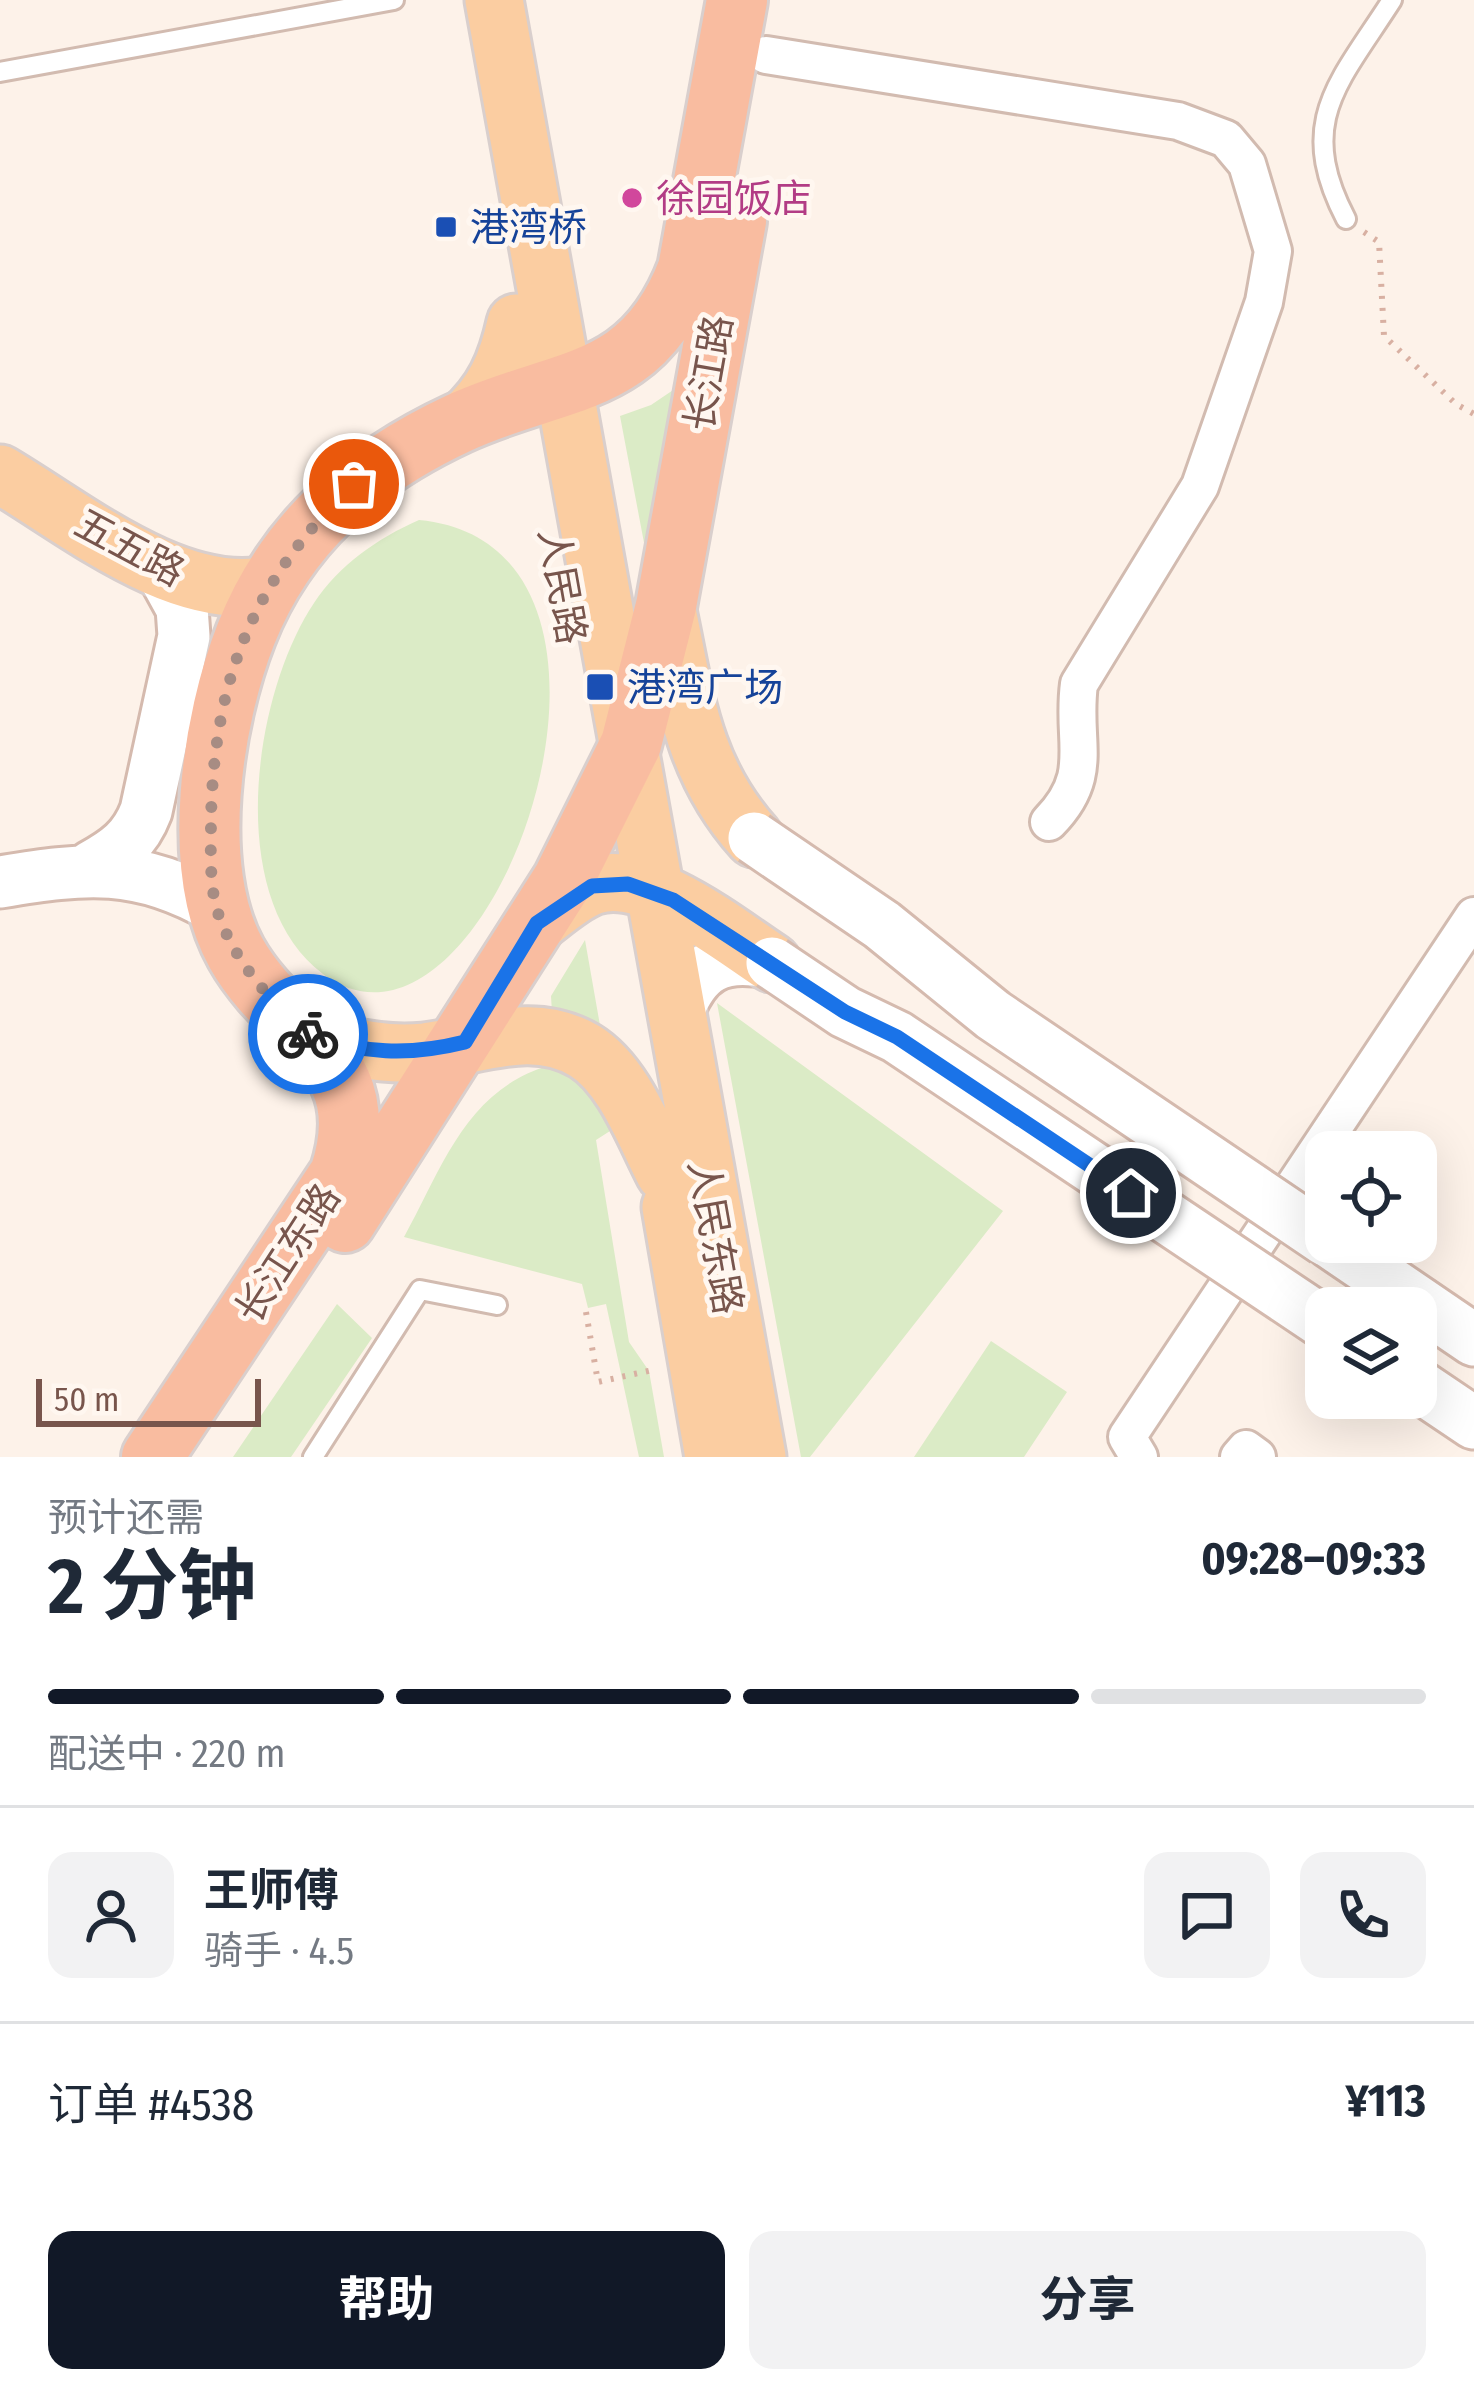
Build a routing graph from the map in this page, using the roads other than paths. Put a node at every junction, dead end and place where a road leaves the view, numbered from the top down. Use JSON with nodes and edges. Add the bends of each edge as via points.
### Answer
{"nodes":[{"id":1,"x":394,"y":0,"type":"edge"},
{"id":2,"x":455,"y":0,"type":"edge"},
{"id":3,"x":494,"y":0,"type":"edge"},
{"id":4,"x":737,"y":0,"type":"edge"},
{"id":5,"x":1392,"y":0,"type":"edge"},
{"id":6,"x":771,"y":27,"type":"edge"},
{"id":7,"x":0,"y":72,"type":"edge"},
{"id":8,"x":1346,"y":220,"type":"road end"},
{"id":9,"x":535,"y":319,"type":"junction"},
{"id":10,"x":548,"y":391,"type":"junction"},
{"id":11,"x":461,"y":422,"type":"junction"},
{"id":12,"x":0,"y":474,"type":"edge"},
{"id":13,"x":160,"y":568,"type":"junction"},
{"id":14,"x":268,"y":585,"type":"junction"},
{"id":15,"x":666,"y":606,"type":"junction"},
{"id":16,"x":632,"y":744,"type":"junction"},
{"id":17,"x":602,"y":807,"type":"junction"},
{"id":18,"x":1048,"y":822,"type":"dead end"},
{"id":19,"x":754,"y":838,"type":"joint"},
{"id":20,"x":91,"y":867,"type":"junction"},
{"id":21,"x":0,"y":882,"type":"edge"},
{"id":22,"x":635,"y":888,"type":"junction"},
{"id":23,"x":216,"y":907,"type":"junction"},
{"id":24,"x":1474,"y":916,"type":"edge"},
{"id":25,"x":537,"y":923,"type":"junction"},
{"id":26,"x":772,"y":963,"type":"junction"},
{"id":27,"x":676,"y":1018,"type":"junction"},
{"id":28,"x":308,"y":1034,"type":"junction"},
{"id":29,"x":465,"y":1042,"type":"junction"},
{"id":30,"x":665,"y":1173,"type":"junction"},
{"id":31,"x":1305,"y":1225,"type":"edge"},
{"id":32,"x":1360,"y":1263,"type":"edge"},
{"id":33,"x":497,"y":1304,"type":"dead end"},
{"id":34,"x":1305,"y":1310,"type":"edge"},
{"id":35,"x":1474,"y":1340,"type":"edge"},
{"id":36,"x":1437,"y":1398,"type":"edge"},
{"id":37,"x":1474,"y":1423,"type":"edge"},
{"id":38,"x":1133,"y":1447,"type":"edge"},
{"id":39,"x":152,"y":1457,"type":"edge"},
{"id":40,"x":189,"y":1457,"type":"edge"},
{"id":41,"x":313,"y":1457,"type":"edge"},
{"id":42,"x":714,"y":1457,"type":"edge"},
{"id":43,"x":757,"y":1457,"type":"edge"},
{"id":44,"x":1240,"y":1457,"type":"edge"},
{"id":45,"x":1258,"y":1457,"type":"edge"}],
"edges":[{"from":1,"to":7,"type":"lane"},
{"from":2,"to":9,"type":"main road","name":"人民路"},
{"from":3,"to":9,"type":"main road","name":"人民路"},
{"from":4,"to":10,"type":"highway","name":"长江路","via":[[688,269],[673,310],[616,364]]},
{"from":5,"to":8,"type":"lane","via":[[1329,98],[1323,170]]},
{"from":6,"to":15,"type":"highway","name":"长江路"},
{"from":6,"to":18,"type":"street","via":[[1178,121],[1226,140],[1247,164],[1273,251],[1264,302],[1200,486],[1079,684],[1074,722],[1083,767],[1071,800]]},
{"from":9,"to":10,"type":"main road","name":"人民路"},
{"from":9,"to":11,"type":"main road","via":[[483,404]]},
{"from":10,"to":11,"type":"highway","name":"长江东路"},
{"from":10,"to":16,"type":"main road","name":"人民路"},
{"from":10,"to":17,"type":"main road","name":"人民路"},
{"from":11,"to":14,"type":"highway","name":"长江东路","via":[[354,484],[303,533]]},
{"from":12,"to":13,"type":"main road","name":"五五路"},
{"from":13,"to":14,"type":"main road","name":"五五路","via":[[209,588]]},
{"from":13,"to":20,"type":"main road","via":[[182,608],[184,636],[146,811],[138,832]]},
{"from":14,"to":23,"type":"highway","name":"长江东路","via":[[224,706],[212,779]]},
{"from":15,"to":16,"type":"highway","name":"长江路"},
{"from":15,"to":19,"type":"main road","via":[[700,759],[724,805]]},
{"from":16,"to":17,"type":"highway","name":"长江东路"},
{"from":16,"to":22,"type":"main road","name":"人民路"},
{"from":17,"to":22,"type":"main road","name":"人民路"},
{"from":17,"to":25,"type":"highway","name":"长江东路"},
{"from":19,"to":31,"type":"main road","bridge":true,"via":[[882,925],[993,1015]]},
{"from":20,"to":21,"type":"main road"},
{"from":20,"to":23,"type":"main road","via":[[152,878]]},
{"from":22,"to":25,"type":"main road","via":[[592,886]]},
{"from":22,"to":26,"type":"main road"},
{"from":22,"to":27,"type":"main road","name":"人民路"},
{"from":22,"to":30,"type":"main road","name":"人民路"},
{"from":23,"to":28,"type":"highway","name":"长江东路","via":[[236,954]]},
{"from":24,"to":38,"type":"street"},
{"from":25,"to":29,"type":"highway","name":"长江东路"},
{"from":26,"to":27,"type":"main road","via":[[740,957],[704,967]]},
{"from":26,"to":34,"type":"main road","bridge":true,"via":[[897,1037]]},
{"from":27,"to":43,"type":"main road","name":"人民东路"},
{"from":28,"to":29,"type":"main road","via":[[386,1053]]},
{"from":28,"to":39,"type":"highway","name":"长江东路","via":[[330,1058],[350,1114],[340,1174]]},
{"from":29,"to":30,"type":"main road","via":[[514,1034],[588,1052],[617,1085]]},
{"from":29,"to":40,"type":"highway","name":"长江东路"},
{"from":30,"to":42,"type":"main road","name":"人民东路"},
{"from":32,"to":35,"type":"main road"},
{"from":33,"to":41,"type":"lane","via":[[420,1290]]},
{"from":36,"to":37,"type":"main road"},
{"from":44,"to":45,"type":"street","via":[[1246,1449]]}]}
